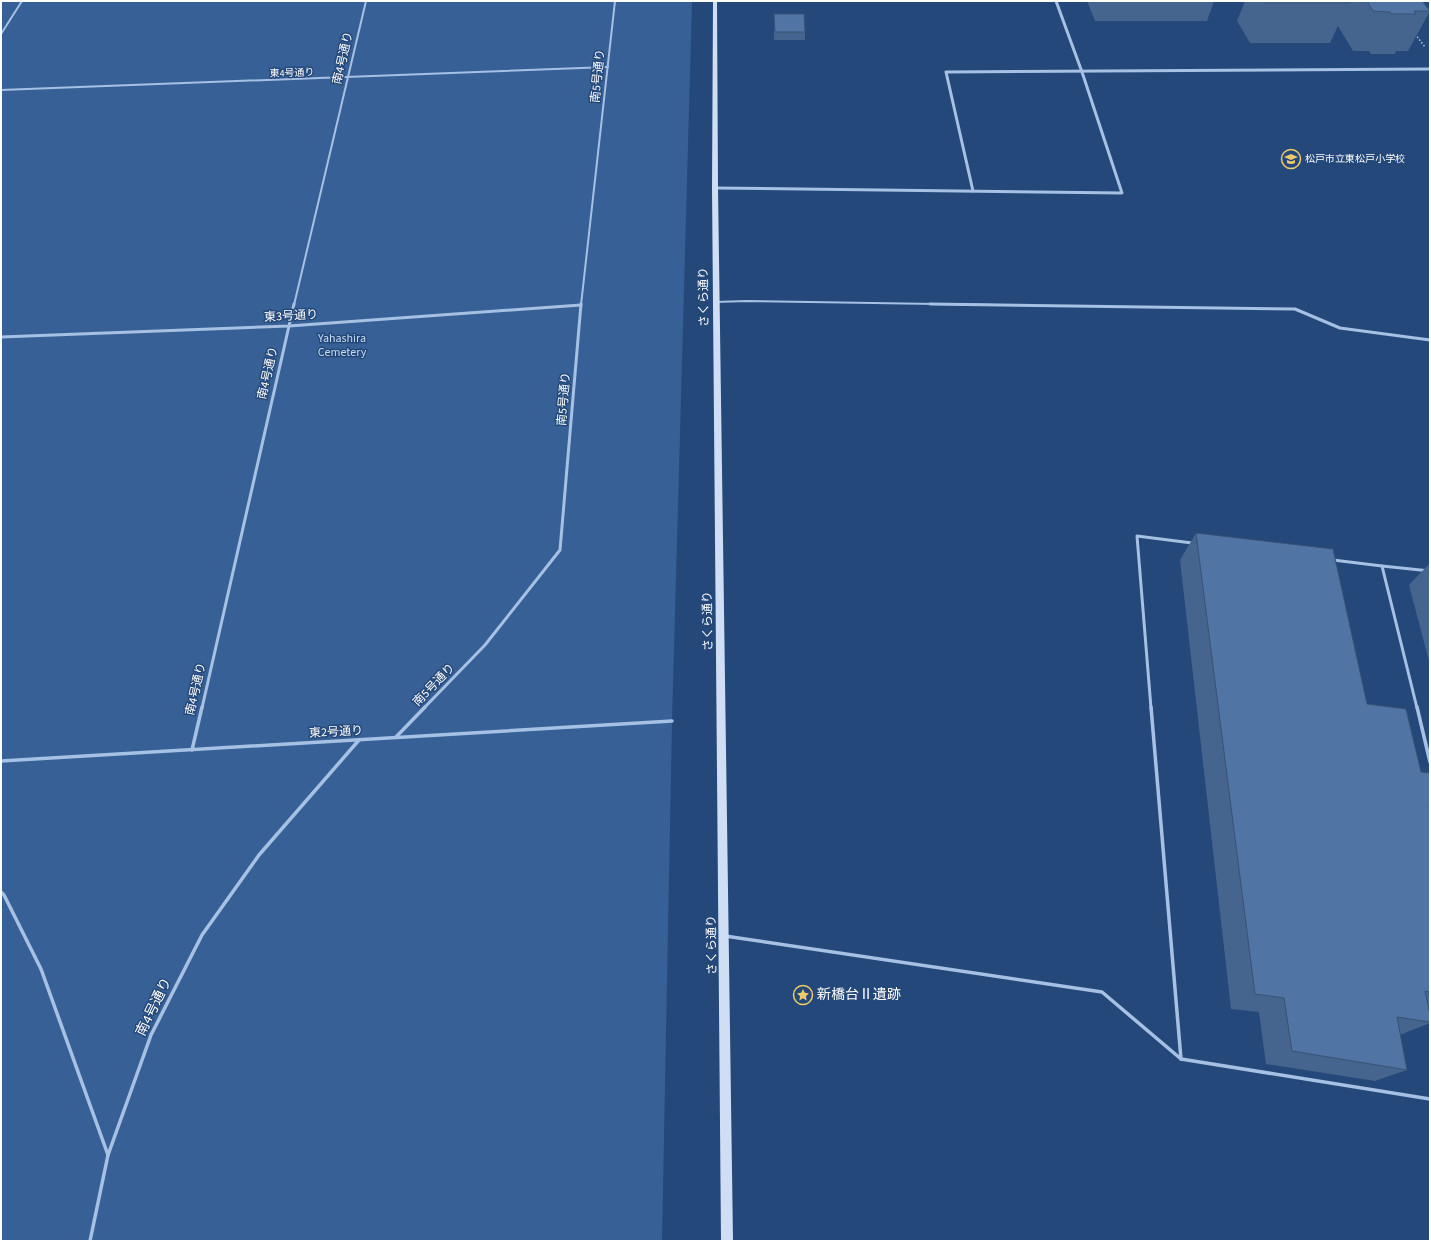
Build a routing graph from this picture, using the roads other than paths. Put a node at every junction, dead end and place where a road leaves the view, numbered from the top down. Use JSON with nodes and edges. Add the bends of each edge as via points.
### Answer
{"nodes":[{"id":1,"x":22,"y":1,"type":"edge"},
{"id":2,"x":366,"y":1,"type":"edge"},
{"id":3,"x":615,"y":1,"type":"edge"},
{"id":4,"x":715,"y":1,"type":"edge"},
{"id":5,"x":1056,"y":1,"type":"edge"},
{"id":6,"x":1,"y":34,"type":"edge"},
{"id":7,"x":608,"y":67,"type":"junction"},
{"id":8,"x":1430,"y":69,"type":"edge"},
{"id":9,"x":1082,"y":72,"type":"junction"},
{"id":10,"x":349,"y":78,"type":"junction"},
{"id":11,"x":1,"y":90,"type":"edge"},
{"id":12,"x":715,"y":188,"type":"junction"},
{"id":13,"x":973,"y":191,"type":"junction"},
{"id":14,"x":716,"y":302,"type":"junction"},
{"id":15,"x":581,"y":305,"type":"junction"},
{"id":16,"x":289,"y":326,"type":"junction"},
{"id":17,"x":1,"y":337,"type":"edge"},
{"id":18,"x":1430,"y":340,"type":"edge"},
{"id":19,"x":1200,"y":544,"type":"edge"},
{"id":20,"x":1326,"y":559,"type":"edge"},
{"id":21,"x":1382,"y":566,"type":"junction"},
{"id":22,"x":1430,"y":571,"type":"edge"},
{"id":23,"x":672,"y":721,"type":"dead end"},
{"id":24,"x":396,"y":737,"type":"junction"},
{"id":25,"x":360,"y":740,"type":"junction"},
{"id":26,"x":192,"y":750,"type":"junction"},
{"id":27,"x":1,"y":761,"type":"edge"},
{"id":28,"x":1430,"y":762,"type":"edge"},
{"id":29,"x":1,"y":892,"type":"edge"},
{"id":30,"x":724,"y":936,"type":"junction"},
{"id":31,"x":1181,"y":1058,"type":"junction"},
{"id":32,"x":1430,"y":1099,"type":"edge"},
{"id":33,"x":108,"y":1155,"type":"junction"},
{"id":34,"x":90,"y":1241,"type":"edge"},
{"id":35,"x":727,"y":1241,"type":"edge"}],
"edges":[{"from":1,"to":6,"type":"lane"},
{"from":2,"to":10,"type":"lane","name":"南4号通り"},
{"from":3,"to":7,"type":"lane","name":"南5号通り"},
{"from":4,"to":12,"type":"street","name":"さくら通り"},
{"from":5,"to":9,"type":"street"},
{"from":7,"to":10,"type":"lane","name":"東4号通り"},
{"from":7,"to":15,"type":"lane","name":"南5号通り"},
{"from":8,"to":9,"type":"street"},
{"from":9,"to":13,"type":"street","via":[[946,72]]},
{"from":9,"to":13,"type":"street","via":[[1122,193]]},
{"from":10,"to":11,"type":"lane","name":"東4号通り"},
{"from":10,"to":16,"type":"lane","name":"南4号通り"},
{"from":12,"to":13,"type":"street"},
{"from":12,"to":14,"type":"street","name":"さくら通り"},
{"from":14,"to":18,"type":"lane","via":[[746,300],[1295,309],[1340,328]]},
{"from":14,"to":30,"type":"street","name":"さくら通り"},
{"from":15,"to":16,"type":"lane","name":"東3号通り"},
{"from":15,"to":24,"type":"lane","name":"南5号通り","via":[[560,550],[485,645]]},
{"from":16,"to":17,"type":"lane","name":"東3号通り"},
{"from":16,"to":26,"type":"lane","name":"南4号通り"},
{"from":19,"to":31,"type":"lane","via":[[1137,536]]},
{"from":20,"to":21,"type":"lane"},
{"from":21,"to":22,"type":"lane"},
{"from":21,"to":28,"type":"lane"},
{"from":23,"to":24,"type":"lane","name":"東2号通り"},
{"from":24,"to":25,"type":"lane","name":"東2号通り"},
{"from":25,"to":26,"type":"lane","name":"東2号通り"},
{"from":25,"to":33,"type":"lane","name":"南4号通り","via":[[259,855],[202,935],[151,1035]]},
{"from":26,"to":27,"type":"lane","name":"東2号通り"},
{"from":29,"to":33,"type":"lane","via":[[41,969]]},
{"from":30,"to":31,"type":"lane","via":[[1102,992]]},
{"from":30,"to":35,"type":"street","name":"さくら通り"},
{"from":31,"to":32,"type":"lane"},
{"from":33,"to":34,"type":"lane","name":"南4号通り"}]}
